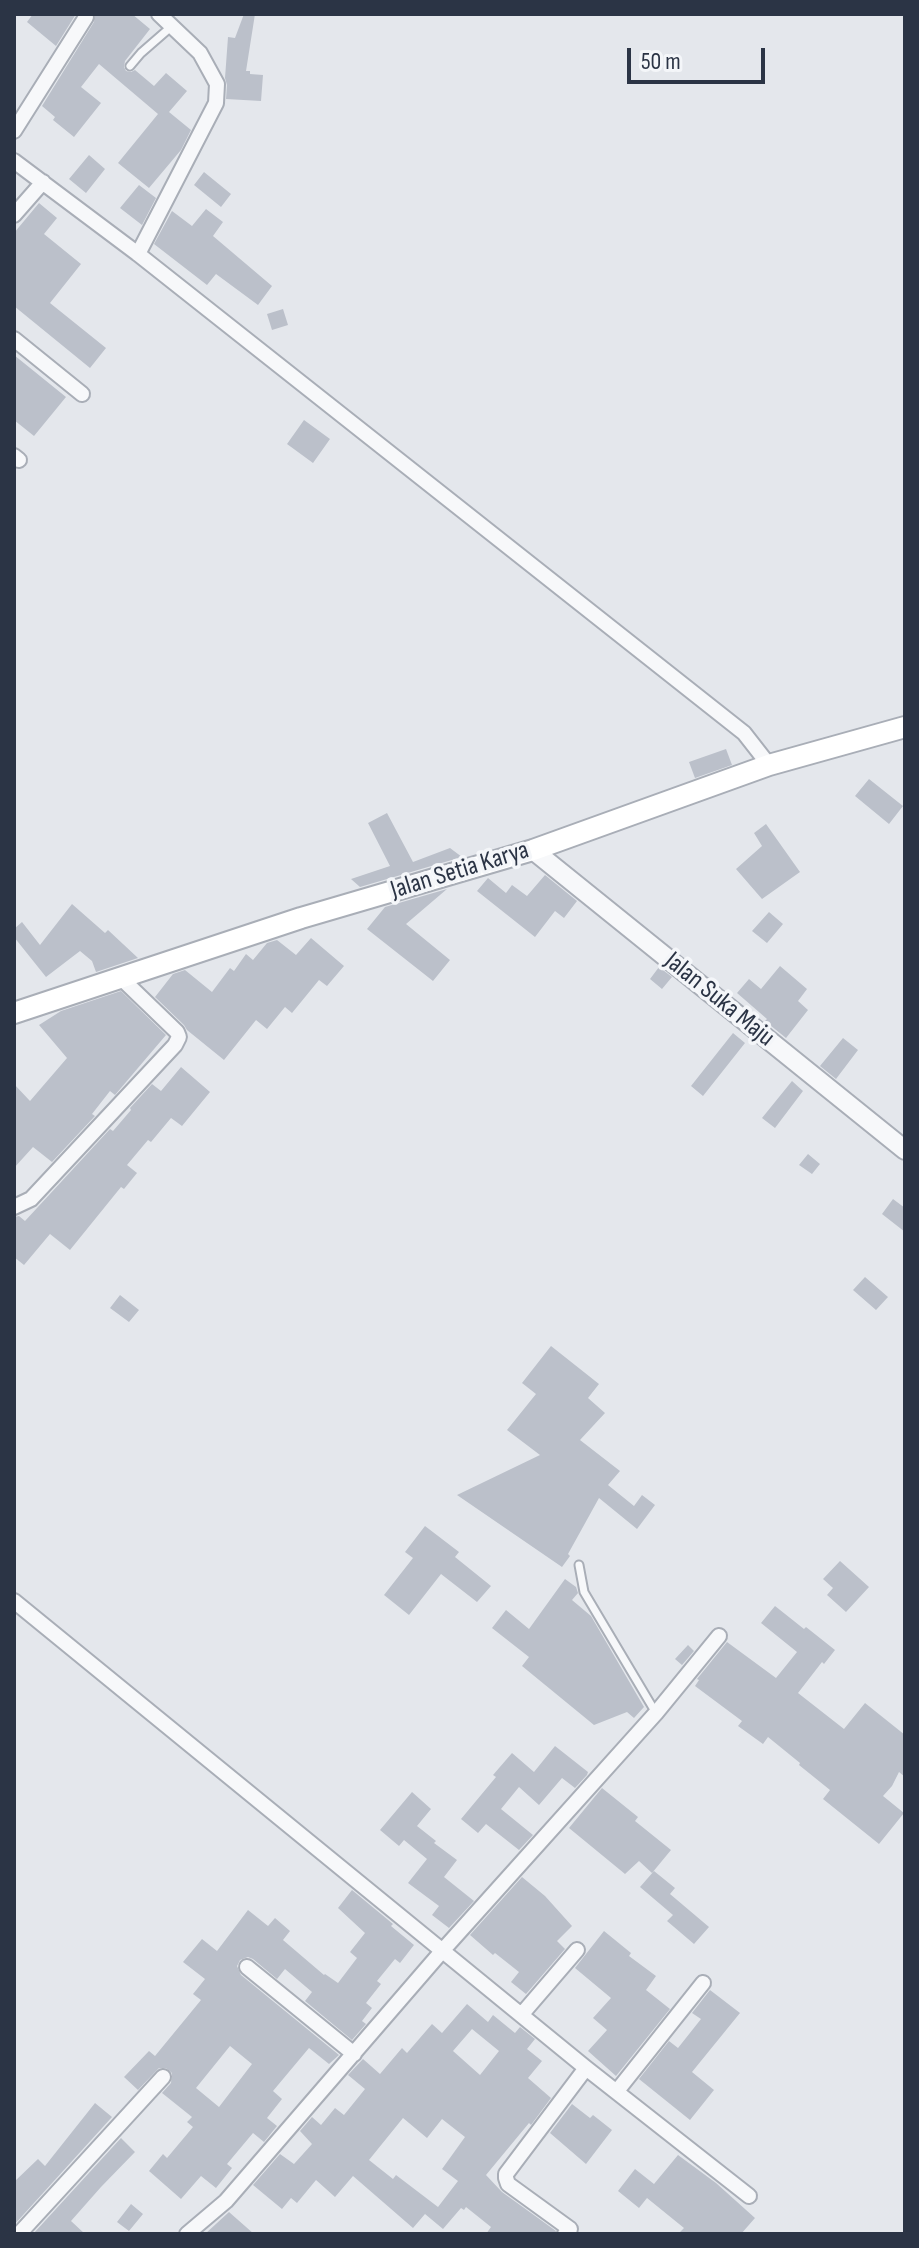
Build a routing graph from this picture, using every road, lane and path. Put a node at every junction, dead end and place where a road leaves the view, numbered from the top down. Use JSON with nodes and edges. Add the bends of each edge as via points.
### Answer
{"nodes":[{"id":1,"x":159,"y":14,"type":"edge"},
{"id":2,"x":86,"y":17,"type":"dead end"},
{"id":3,"x":172,"y":26,"type":"junction"},
{"id":4,"x":130,"y":66,"type":"dead end"},
{"id":5,"x":14,"y":131,"type":"edge"},
{"id":6,"x":14,"y":161,"type":"edge"},
{"id":7,"x":43,"y":182,"type":"junction"},
{"id":8,"x":14,"y":215,"type":"edge"},
{"id":9,"x":138,"y":254,"type":"junction"},
{"id":10,"x":14,"y":339,"type":"edge"},
{"id":11,"x":82,"y":394,"type":"dead end"},
{"id":12,"x":905,"y":727,"type":"edge"},
{"id":13,"x":769,"y":765,"type":"junction"},
{"id":14,"x":533,"y":850,"type":"junction"},
{"id":15,"x":121,"y":978,"type":"junction"},
{"id":16,"x":14,"y":1013,"type":"edge"},
{"id":17,"x":905,"y":1150,"type":"edge"},
{"id":18,"x":14,"y":1207,"type":"edge"},
{"id":19,"x":579,"y":1565,"type":"dead end"},
{"id":20,"x":14,"y":1601,"type":"edge"},
{"id":21,"x":719,"y":1636,"type":"dead end"},
{"id":22,"x":656,"y":1713,"type":"junction"},
{"id":23,"x":443,"y":1950,"type":"junction"},
{"id":24,"x":577,"y":1950,"type":"dead end"},
{"id":25,"x":247,"y":1967,"type":"dead end"},
{"id":26,"x":703,"y":1983,"type":"dead end"},
{"id":27,"x":522,"y":2014,"type":"junction"},
{"id":28,"x":354,"y":2054,"type":"junction"},
{"id":29,"x":586,"y":2068,"type":"junction"},
{"id":30,"x":163,"y":2077,"type":"dead end"},
{"id":31,"x":617,"y":2091,"type":"junction"},
{"id":32,"x":749,"y":2196,"type":"dead end"},
{"id":33,"x":19,"y":2234,"type":"edge"},
{"id":34,"x":187,"y":2234,"type":"edge"},
{"id":35,"x":565,"y":2234,"type":"edge"}],
"edges":[{"from":1,"to":3,"type":"street"},
{"from":2,"to":5,"type":"street"},
{"from":3,"to":4,"type":"lane"},
{"from":3,"to":9,"type":"street","via":[[211,71],[216,103]]},
{"from":6,"to":7,"type":"street"},
{"from":7,"to":8,"type":"street"},
{"from":7,"to":9,"type":"street"},
{"from":9,"to":13,"type":"street","via":[[744,733]]},
{"from":10,"to":11,"type":"street"},
{"from":12,"to":13,"type":"main road","name":"Jalan Setia Karya"},
{"from":13,"to":14,"type":"main road","name":"Jalan Setia Karya"},
{"from":14,"to":15,"type":"main road","name":"Jalan Setia Karya"},
{"from":14,"to":17,"type":"street","name":"Jalan Suka Maju"},
{"from":15,"to":16,"type":"main road","name":"Jalan Setia Karya"},
{"from":15,"to":18,"type":"street","via":[[179,1037],[31,1199]]},
{"from":19,"to":22,"type":"lane","via":[[584,1592]]},
{"from":20,"to":23,"type":"street"},
{"from":21,"to":22,"type":"street"},
{"from":22,"to":23,"type":"street"},
{"from":23,"to":27,"type":"street"},
{"from":23,"to":28,"type":"street"},
{"from":24,"to":27,"type":"street"},
{"from":25,"to":28,"type":"street"},
{"from":26,"to":31,"type":"street"},
{"from":27,"to":29,"type":"street"},
{"from":28,"to":34,"type":"street","via":[[226,2201]]},
{"from":29,"to":31,"type":"street"},
{"from":29,"to":35,"type":"street","via":[[506,2174],[508,2184],[570,2229]]},
{"from":30,"to":33,"type":"street"},
{"from":31,"to":32,"type":"street"}]}
